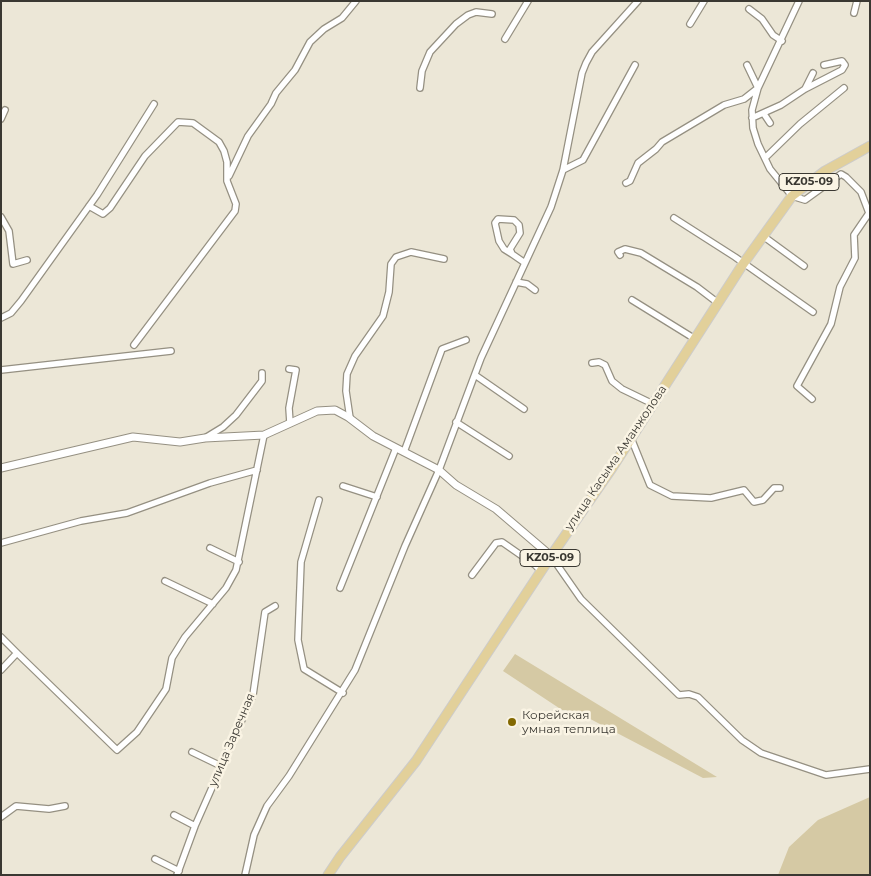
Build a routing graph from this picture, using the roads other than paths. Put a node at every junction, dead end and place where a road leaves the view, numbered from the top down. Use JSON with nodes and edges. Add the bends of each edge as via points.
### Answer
{"nodes":[{"id":1,"x":356,"y":1,"type":"edge"},
{"id":2,"x":528,"y":1,"type":"edge"},
{"id":3,"x":638,"y":1,"type":"edge"},
{"id":4,"x":704,"y":1,"type":"edge"},
{"id":5,"x":798,"y":1,"type":"edge"},
{"id":6,"x":857,"y":1,"type":"edge"},
{"id":7,"x":749,"y":9,"type":"dead end"},
{"id":8,"x":854,"y":13,"type":"dead end"},
{"id":9,"x":492,"y":14,"type":"dead end"},
{"id":10,"x":690,"y":24,"type":"dead end"},
{"id":11,"x":504,"y":39,"type":"dead end"},
{"id":12,"x":782,"y":41,"type":"junction"},
{"id":13,"x":747,"y":64,"type":"dead end"},
{"id":14,"x":635,"y":65,"type":"dead end"},
{"id":15,"x":824,"y":65,"type":"dead end"},
{"id":16,"x":813,"y":73,"type":"dead end"},
{"id":17,"x":420,"y":88,"type":"dead end"},
{"id":18,"x":758,"y":88,"type":"junction"},
{"id":19,"x":844,"y":88,"type":"dead end"},
{"id":20,"x":805,"y":89,"type":"junction"},
{"id":21,"x":744,"y":99,"type":"junction"},
{"id":22,"x":154,"y":104,"type":"dead end"},
{"id":23,"x":5,"y":110,"type":"dead end"},
{"id":24,"x":752,"y":110,"type":"junction"},
{"id":25,"x":764,"y":114,"type":"junction"},
{"id":26,"x":1,"y":118,"type":"edge"},
{"id":27,"x":752,"y":118,"type":"junction"},
{"id":28,"x":770,"y":123,"type":"dead end"},
{"id":29,"x":870,"y":146,"type":"edge"},
{"id":30,"x":765,"y":158,"type":"junction"},
{"id":31,"x":563,"y":170,"type":"junction"},
{"id":32,"x":228,"y":178,"type":"junction"},
{"id":33,"x":626,"y":183,"type":"dead end"},
{"id":34,"x":792,"y":196,"type":"junction"},
{"id":35,"x":88,"y":206,"type":"junction"},
{"id":36,"x":869,"y":213,"type":"edge"},
{"id":37,"x":1,"y":217,"type":"edge"},
{"id":38,"x":674,"y":218,"type":"dead end"},
{"id":39,"x":763,"y":236,"type":"junction"},
{"id":40,"x":512,"y":254,"type":"junction"},
{"id":41,"x":620,"y":256,"type":"dead end"},
{"id":42,"x":444,"y":259,"type":"dead end"},
{"id":43,"x":28,"y":260,"type":"dead end"},
{"id":44,"x":525,"y":263,"type":"junction"},
{"id":45,"x":743,"y":264,"type":"junction"},
{"id":46,"x":804,"y":266,"type":"dead end"},
{"id":47,"x":516,"y":282,"type":"junction"},
{"id":48,"x":535,"y":290,"type":"dead end"},
{"id":49,"x":632,"y":300,"type":"dead end"},
{"id":50,"x":718,"y":303,"type":"junction"},
{"id":51,"x":813,"y":312,"type":"dead end"},
{"id":52,"x":1,"y":318,"type":"edge"},
{"id":53,"x":695,"y":339,"type":"junction"},
{"id":54,"x":466,"y":340,"type":"dead end"},
{"id":55,"x":134,"y":345,"type":"dead end"},
{"id":56,"x":171,"y":351,"type":"dead end"},
{"id":57,"x":592,"y":363,"type":"dead end"},
{"id":58,"x":289,"y":369,"type":"dead end"},
{"id":59,"x":1,"y":370,"type":"edge"},
{"id":60,"x":262,"y":373,"type":"dead end"},
{"id":61,"x":475,"y":375,"type":"junction"},
{"id":62,"x":812,"y":399,"type":"dead end"},
{"id":63,"x":653,"y":404,"type":"junction"},
{"id":64,"x":524,"y":408,"type":"dead end"},
{"id":65,"x":350,"y":418,"type":"junction"},
{"id":66,"x":456,"y":422,"type":"junction"},
{"id":67,"x":290,"y":423,"type":"junction"},
{"id":68,"x":264,"y":435,"type":"junction"},
{"id":69,"x":205,"y":438,"type":"junction"},
{"id":70,"x":631,"y":438,"type":"junction"},
{"id":71,"x":396,"y":448,"type":"junction"},
{"id":72,"x":404,"y":452,"type":"junction"},
{"id":73,"x":509,"y":456,"type":"dead end"},
{"id":74,"x":1,"y":468,"type":"edge"},
{"id":75,"x":257,"y":470,"type":"junction"},
{"id":76,"x":439,"y":470,"type":"junction"},
{"id":77,"x":343,"y":486,"type":"dead end"},
{"id":78,"x":780,"y":488,"type":"dead end"},
{"id":79,"x":377,"y":497,"type":"junction"},
{"id":80,"x":319,"y":500,"type":"dead end"},
{"id":81,"x":1,"y":542,"type":"edge"},
{"id":82,"x":210,"y":548,"type":"dead end"},
{"id":83,"x":551,"y":556,"type":"junction"},
{"id":84,"x":239,"y":562,"type":"junction"},
{"id":85,"x":541,"y":571,"type":"junction"},
{"id":86,"x":472,"y":575,"type":"dead end"},
{"id":87,"x":165,"y":581,"type":"dead end"},
{"id":88,"x":340,"y":588,"type":"dead end"},
{"id":89,"x":213,"y":604,"type":"junction"},
{"id":90,"x":275,"y":606,"type":"dead end"},
{"id":91,"x":1,"y":637,"type":"edge"},
{"id":92,"x":17,"y":653,"type":"junction"},
{"id":93,"x":1,"y":670,"type":"edge"},
{"id":94,"x":342,"y":693,"type":"junction"},
{"id":95,"x":192,"y":752,"type":"dead end"},
{"id":96,"x":221,"y":766,"type":"junction"},
{"id":97,"x":870,"y":769,"type":"edge"},
{"id":98,"x":65,"y":806,"type":"dead end"},
{"id":99,"x":174,"y":815,"type":"dead end"},
{"id":100,"x":1,"y":817,"type":"edge"},
{"id":101,"x":195,"y":826,"type":"junction"},
{"id":102,"x":155,"y":859,"type":"dead end"},
{"id":103,"x":178,"y":873,"type":"edge"},
{"id":104,"x":246,"y":875,"type":"edge"},
{"id":105,"x":328,"y":875,"type":"edge"}],
"edges":[{"from":1,"to":32,"type":"street","via":[[342,18],[310,42],[295,70],[248,136]]},
{"from":2,"to":11,"type":"street"},
{"from":3,"to":31,"type":"street","via":[[586,63]]},
{"from":4,"to":10,"type":"street"},
{"from":5,"to":12,"type":"street"},
{"from":6,"to":8,"type":"street"},
{"from":7,"to":12,"type":"street","via":[[762,18],[773,35]]},
{"from":9,"to":17,"type":"street","via":[[476,12],[456,24],[430,52]]},
{"from":12,"to":18,"type":"street"},
{"from":13,"to":18,"type":"street"},
{"from":14,"to":31,"type":"street","via":[[582,160]]},
{"from":15,"to":20,"type":"street","via":[[842,61],[845,65],[842,70]]},
{"from":16,"to":20,"type":"street"},
{"from":18,"to":21,"type":"street"},
{"from":18,"to":24,"type":"street"},
{"from":19,"to":30,"type":"street"},
{"from":20,"to":25,"type":"street"},
{"from":21,"to":24,"type":"street","via":[[752,103]]},
{"from":21,"to":33,"type":"street","via":[[724,105],[662,142],[638,163]]},
{"from":22,"to":35,"type":"street"},
{"from":23,"to":26,"type":"street"},
{"from":24,"to":27,"type":"street"},
{"from":25,"to":27,"type":"street"},
{"from":25,"to":28,"type":"street"},
{"from":27,"to":30,"type":"street"},
{"from":29,"to":34,"type":"main road","number":"KZ05-09","via":[[825,171]]},
{"from":30,"to":34,"type":"street"},
{"from":31,"to":44,"type":"street","via":[[551,207]]},
{"from":32,"to":35,"type":"street","via":[[227,162],[219,142],[192,124],[178,122],[145,156],[110,208],[103,214]]},
{"from":32,"to":55,"type":"street","via":[[235,210]]},
{"from":34,"to":36,"type":"street","via":[[805,200],[841,174],[862,192]]},
{"from":34,"to":39,"type":"main road","number":"KZ05-09"},
{"from":35,"to":52,"type":"street","via":[[21,301],[11,313]]},
{"from":36,"to":62,"type":"street","via":[[854,235],[855,258],[840,287],[831,324],[797,386]]},
{"from":37,"to":43,"type":"street","via":[[9,231],[12,264]]},
{"from":38,"to":45,"type":"street"},
{"from":39,"to":45,"type":"main road","name":"улица Касыма Аманжолова","number":"KZ05-09"},
{"from":39,"to":46,"type":"street"},
{"from":40,"to":40,"type":"street","via":[[510,247],[520,233],[519,225],[514,220],[498,219],[495,223],[499,241]]},
{"from":40,"to":44,"type":"street"},
{"from":41,"to":50,"type":"street","via":[[618,252],[625,249],[641,253]]},
{"from":42,"to":65,"type":"street","via":[[411,252],[396,257],[391,264],[390,292],[383,316],[355,356],[347,374]]},
{"from":44,"to":47,"type":"street"},
{"from":45,"to":50,"type":"main road","name":"улица Касыма Аманжолова","number":"KZ05-09"},
{"from":45,"to":51,"type":"street"},
{"from":47,"to":48,"type":"street","via":[[530,285]]},
{"from":47,"to":61,"type":"street"},
{"from":49,"to":53,"type":"street"},
{"from":50,"to":53,"type":"main road","name":"улица Касыма Аманжолова","number":"KZ05-09"},
{"from":53,"to":63,"type":"main road","name":"улица Касыма Аманжолова","number":"KZ05-09"},
{"from":54,"to":72,"type":"street","via":[[442,349]]},
{"from":56,"to":59,"type":"street"},
{"from":57,"to":63,"type":"street","via":[[605,365],[612,380],[622,389]]},
{"from":58,"to":67,"type":"street","via":[[296,370],[289,408]]},
{"from":60,"to":69,"type":"street","via":[[262,381],[232,420]]},
{"from":61,"to":64,"type":"street"},
{"from":61,"to":66,"type":"street"},
{"from":63,"to":70,"type":"main road","name":"улица Касыма Аманжолова","number":"KZ05-09"},
{"from":65,"to":67,"type":"street","via":[[327,409]]},
{"from":65,"to":71,"type":"street","via":[[373,436]]},
{"from":66,"to":73,"type":"street"},
{"from":66,"to":76,"type":"street"},
{"from":67,"to":68,"type":"street"},
{"from":68,"to":69,"type":"street"},
{"from":68,"to":75,"type":"street"},
{"from":69,"to":74,"type":"street","via":[[180,442],[133,437]]},
{"from":70,"to":78,"type":"street","via":[[650,485],[672,496],[711,498],[744,490],[754,502],[763,500],[774,488]]},
{"from":70,"to":83,"type":"main road","name":"улица Касыма Аманжолова","number":"KZ05-09"},
{"from":71,"to":72,"type":"street"},
{"from":71,"to":79,"type":"street"},
{"from":72,"to":76,"type":"street"},
{"from":75,"to":81,"type":"street","via":[[127,513],[81,520]]},
{"from":75,"to":84,"type":"street"},
{"from":76,"to":83,"type":"street","via":[[456,485],[496,509]]},
{"from":76,"to":94,"type":"street","via":[[355,670]]},
{"from":77,"to":79,"type":"street"},
{"from":79,"to":88,"type":"street"},
{"from":80,"to":94,"type":"street","via":[[301,562],[298,640],[304,669]]},
{"from":82,"to":84,"type":"street"},
{"from":83,"to":85,"type":"main road","name":"улица Касыма Аманжолова","number":"KZ05-09"},
{"from":83,"to":97,"type":"street","via":[[581,599],[678,694],[698,697],[742,740],[761,753],[826,775]]},
{"from":84,"to":89,"type":"street","via":[[232,579]]},
{"from":85,"to":86,"type":"street","via":[[502,542],[496,543]]},
{"from":85,"to":105,"type":"main road","name":"улица Касыма Аманжолова","number":"KZ05-09","via":[[416,761]]},
{"from":87,"to":89,"type":"street"},
{"from":89,"to":92,"type":"street","via":[[184,637],[172,658],[166,689],[137,732],[117,750]]},
{"from":90,"to":96,"type":"street","name":"улица Заречная","via":[[265,612],[253,695]]},
{"from":91,"to":92,"type":"street"},
{"from":92,"to":93,"type":"street"},
{"from":94,"to":104,"type":"street","via":[[290,776],[267,806],[254,835]]},
{"from":95,"to":96,"type":"street"},
{"from":96,"to":101,"type":"street","name":"улица Заречная"},
{"from":98,"to":100,"type":"street","via":[[49,809],[16,806]]},
{"from":99,"to":101,"type":"street"},
{"from":101,"to":103,"type":"street","name":"улица Заречная"},
{"from":102,"to":103,"type":"street"}]}
